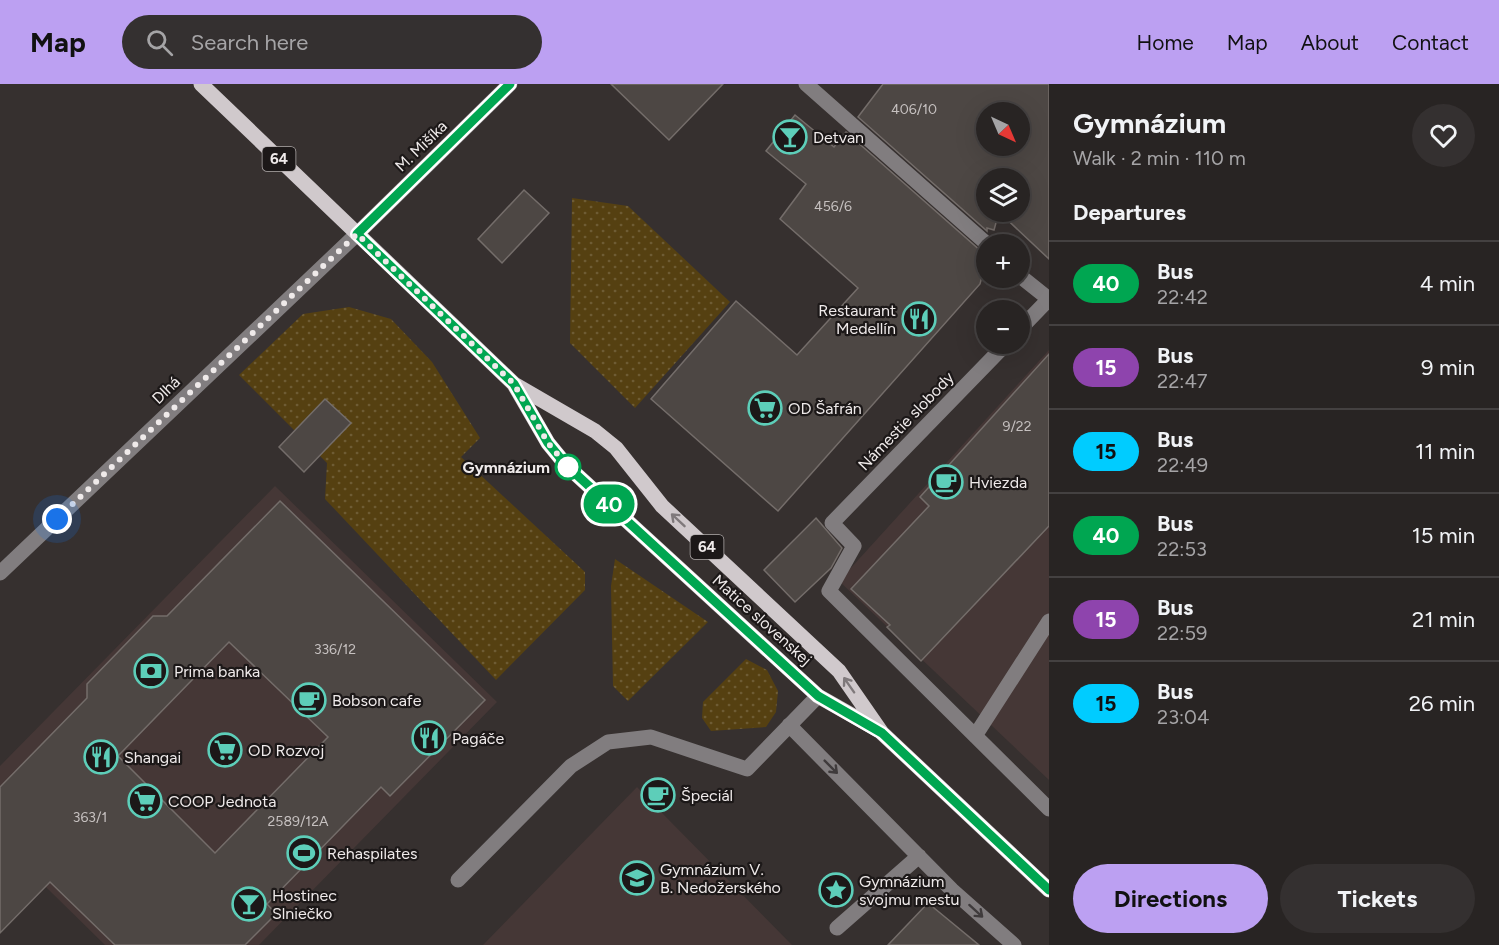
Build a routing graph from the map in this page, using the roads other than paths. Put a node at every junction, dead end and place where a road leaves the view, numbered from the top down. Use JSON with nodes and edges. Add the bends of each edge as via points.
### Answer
{"nodes":[{"id":1,"x":201,"y":84,"type":"edge"},
{"id":2,"x":510,"y":84,"type":"edge"},
{"id":3,"x":806,"y":84,"type":"edge"},
{"id":4,"x":357,"y":234,"type":"junction"},
{"id":5,"x":976,"y":234,"type":"edge"},
{"id":6,"x":1030,"y":284,"type":"edge"},
{"id":7,"x":1049,"y":299,"type":"edge"},
{"id":8,"x":1030,"y":318,"type":"edge"},
{"id":9,"x":996,"y":354,"type":"edge"},
{"id":10,"x":514,"y":384,"type":"junction"},
{"id":11,"x":0,"y":573,"type":"edge"},
{"id":12,"x":1049,"y":621,"type":"edge"},
{"id":13,"x":818,"y":696,"type":"junction"},
{"id":14,"x":789,"y":725,"type":"junction"},
{"id":15,"x":882,"y":733,"type":"junction"},
{"id":16,"x":975,"y":736,"type":"junction"},
{"id":17,"x":1049,"y":809,"type":"edge"},
{"id":18,"x":919,"y":856,"type":"junction"},
{"id":19,"x":458,"y":880,"type":"dead end"},
{"id":20,"x":1049,"y":890,"type":"edge"},
{"id":21,"x":837,"y":928,"type":"dead end"},
{"id":22,"x":1014,"y":945,"type":"edge"}],
"edges":[{"from":1,"to":4,"type":"main road","name":"Matice slovenskej","number":"64"},
{"from":2,"to":4,"type":"street","name":"M. Mišíka"},
{"from":3,"to":5,"type":"street"},
{"from":4,"to":10,"type":"main road","name":"Matice slovenskej","number":"64"},
{"from":4,"to":11,"type":"street","name":"Dlhá"},
{"from":6,"to":7,"type":"street"},
{"from":7,"to":8,"type":"street"},
{"from":9,"to":16,"type":"street","name":"Námestie slobody","via":[[832,524],[854,546],[830,591]]},
{"from":10,"to":13,"type":"main road","name":"Matice slovenskej","number":"64","via":[[548,443],[566,465]]},
{"from":15,"to":10,"type":"main road","name":"Matice slovenskej","number":"64","one_way":true,"via":[[839,671],[662,506],[616,448],[595,431]]},
{"from":12,"to":16,"type":"street"},
{"from":13,"to":14,"type":"street"},
{"from":13,"to":15,"type":"main road","name":"Matice slovenskej","number":"64"},
{"from":14,"to":18,"type":"street","one_way":true},
{"from":14,"to":19,"type":"street","via":[[747,769],[651,737],[608,742],[571,766]]},
{"from":15,"to":20,"type":"main road","name":"Matice slovenskej","number":"64"},
{"from":16,"to":17,"type":"street"},
{"from":18,"to":21,"type":"street"},
{"from":18,"to":22,"type":"street","one_way":true}]}
